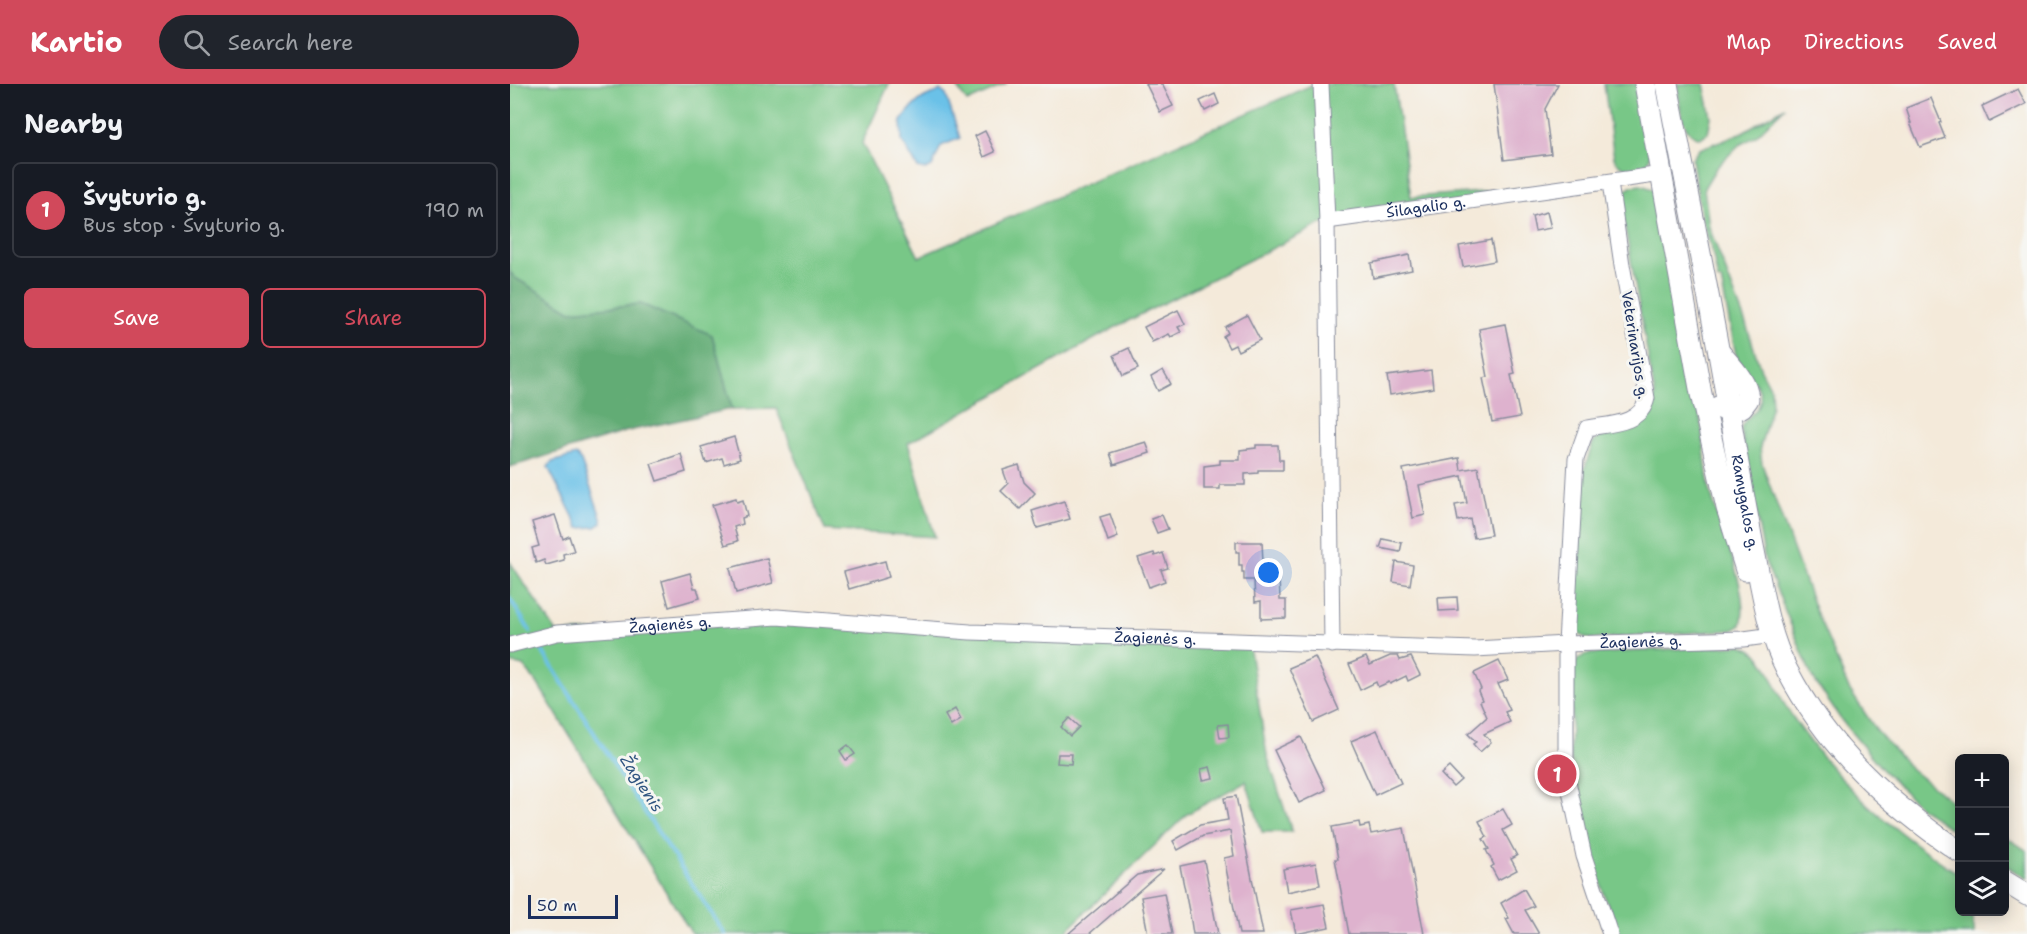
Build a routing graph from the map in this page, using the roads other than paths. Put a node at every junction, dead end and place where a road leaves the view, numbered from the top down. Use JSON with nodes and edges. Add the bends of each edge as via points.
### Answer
{"nodes":[{"id":1,"x":1321,"y":84,"type":"edge"},
{"id":2,"x":1645,"y":84,"type":"edge"},
{"id":3,"x":1666,"y":84,"type":"edge"},
{"id":4,"x":1662,"y":174,"type":"junction"},
{"id":5,"x":1610,"y":183,"type":"junction"},
{"id":6,"x":1327,"y":221,"type":"junction"},
{"id":7,"x":1701,"y":394,"type":"junction"},
{"id":8,"x":1729,"y":412,"type":"junction"},
{"id":9,"x":1771,"y":630,"type":"junction"},
{"id":10,"x":1566,"y":644,"type":"junction"},
{"id":11,"x":510,"y":645,"type":"edge"},
{"id":12,"x":1332,"y":645,"type":"junction"},
{"id":13,"x":1955,"y":849,"type":"edge"},
{"id":14,"x":2009,"y":884,"type":"edge"},
{"id":15,"x":2027,"y":895,"type":"edge"},
{"id":16,"x":1610,"y":934,"type":"edge"}],
"edges":[{"from":1,"to":6,"type":"street"},
{"from":2,"to":4,"type":"highway"},
{"from":3,"to":8,"type":"highway","via":[[1719,351],[1748,391],[1742,407]]},
{"from":4,"to":5,"type":"street","name":"Šilagalio g."},
{"from":4,"to":7,"type":"highway"},
{"from":5,"to":6,"type":"street","name":"Šilagalio g."},
{"from":5,"to":10,"type":"street","name":"Veterinarijos g.","via":[[1647,398],[1636,416],[1587,428],[1576,459]]},
{"from":6,"to":12,"type":"street"},
{"from":7,"to":8,"type":"highway"},
{"from":7,"to":9,"type":"highway","via":[[1739,550]]},
{"from":8,"to":9,"type":"highway","name":"Ramygalos g."},
{"from":9,"to":10,"type":"street","name":"Žagienės g.","via":[[1744,639]]},
{"from":9,"to":13,"type":"highway","name":"Ramygalos g.","via":[[1786,668],[1825,732],[1901,809]]},
{"from":10,"to":12,"type":"street","name":"Žagienės g.","via":[[1475,650]]},
{"from":10,"to":16,"type":"street","via":[[1566,772],[1584,856]]},
{"from":11,"to":12,"type":"street","name":"Žagienės g.","via":[[557,633],[777,617],[970,632]]},
{"from":14,"to":15,"type":"highway"}]}
